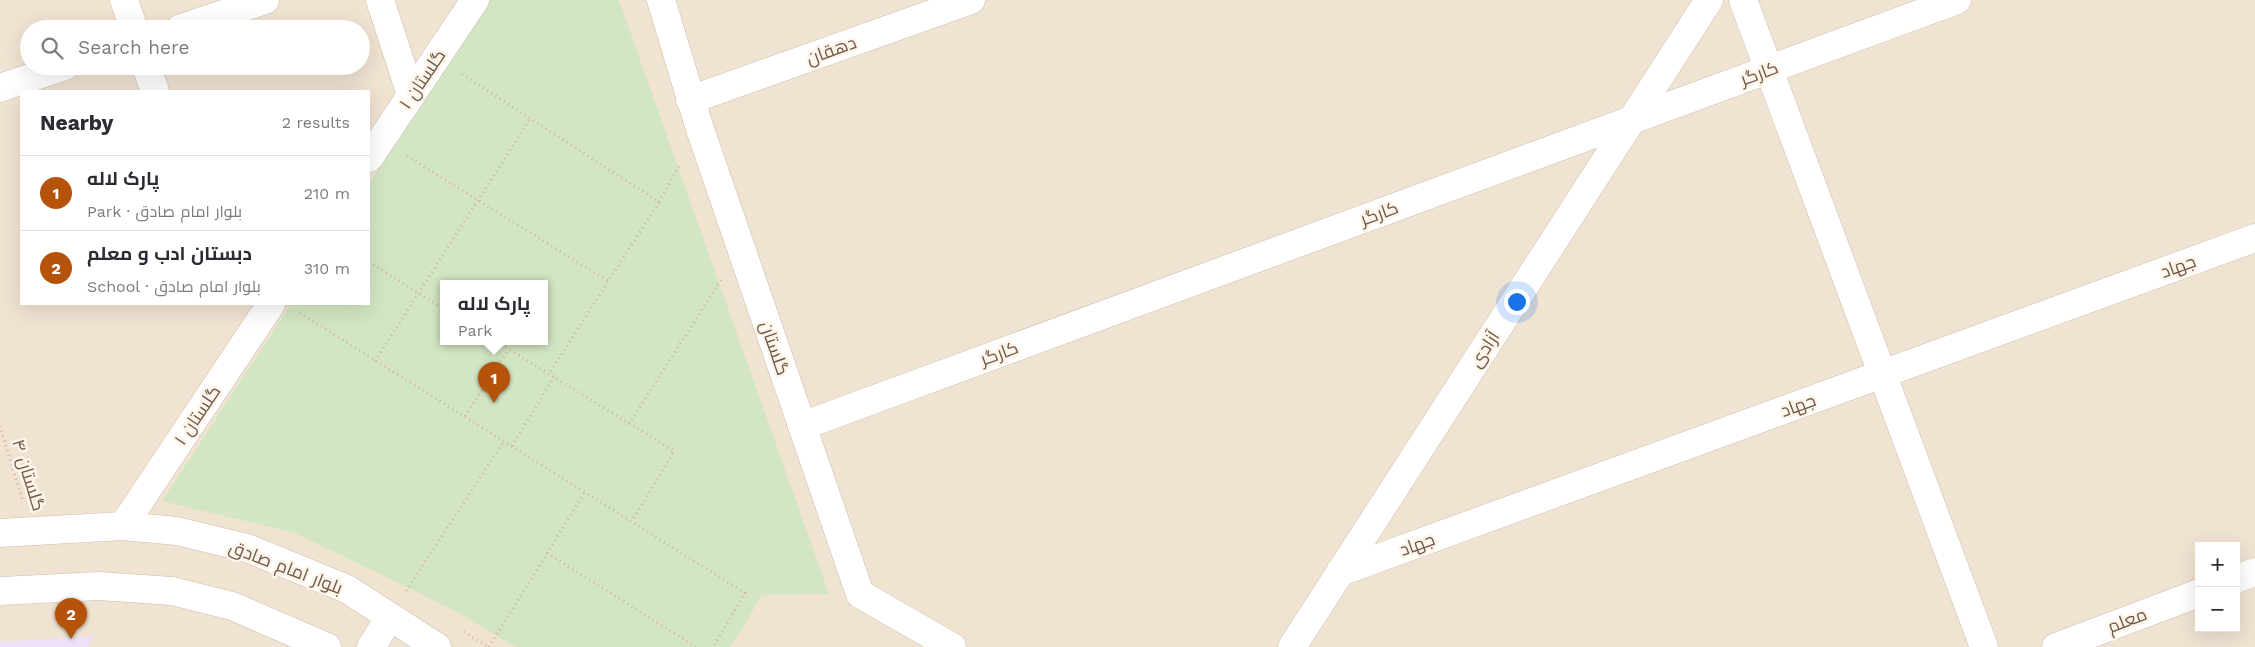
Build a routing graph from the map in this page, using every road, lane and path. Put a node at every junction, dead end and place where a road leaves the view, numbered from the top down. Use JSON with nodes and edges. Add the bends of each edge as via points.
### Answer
{"nodes":[{"id":1,"x":124,"y":0,"type":"edge"},
{"id":2,"x":265,"y":0,"type":"edge"},
{"id":3,"x":380,"y":0,"type":"edge"},
{"id":4,"x":475,"y":0,"type":"edge"},
{"id":5,"x":661,"y":0,"type":"edge"},
{"id":6,"x":971,"y":0,"type":"edge"},
{"id":7,"x":1709,"y":0,"type":"edge"},
{"id":8,"x":1743,"y":0,"type":"edge"},
{"id":9,"x":1957,"y":0,"type":"edge"},
{"id":10,"x":131,"y":20,"type":"edge"},
{"id":11,"x":206,"y":20,"type":"edge"},
{"id":12,"x":437,"y":57,"type":"junction"},
{"id":13,"x":1769,"y":69,"type":"junction"},
{"id":14,"x":38,"y":75,"type":"edge"},
{"id":15,"x":149,"y":75,"type":"edge"},
{"id":16,"x":0,"y":88,"type":"edge"},
{"id":17,"x":155,"y":90,"type":"edge"},
{"id":18,"x":411,"y":95,"type":"junction"},
{"id":19,"x":690,"y":100,"type":"junction"},
{"id":20,"x":530,"y":119,"type":"junction"},
{"id":21,"x":1632,"y":120,"type":"junction"},
{"id":22,"x":375,"y":149,"type":"edge"},
{"id":23,"x":478,"y":200,"type":"junction"},
{"id":24,"x":2255,"y":238,"type":"edge"},
{"id":25,"x":741,"y":248,"type":"junction"},
{"id":26,"x":370,"y":263,"type":"edge"},
{"id":27,"x":608,"y":281,"type":"junction"},
{"id":28,"x":419,"y":293,"type":"junction"},
{"id":29,"x":282,"y":306,"type":"edge"},
{"id":30,"x":440,"y":306,"type":"edge"},
{"id":31,"x":502,"y":345,"type":"edge"},
{"id":32,"x":509,"y":349,"type":"junction"},
{"id":33,"x":375,"y":361,"type":"junction"},
{"id":34,"x":549,"y":374,"type":"junction"},
{"id":35,"x":1882,"y":374,"type":"junction"},
{"id":36,"x":554,"y":377,"type":"junction"},
{"id":37,"x":465,"y":416,"type":"junction"},
{"id":38,"x":630,"y":424,"type":"junction"},
{"id":39,"x":0,"y":426,"type":"edge"},
{"id":40,"x":802,"y":426,"type":"junction"},
{"id":41,"x":504,"y":441,"type":"junction"},
{"id":42,"x":512,"y":446,"type":"junction"},
{"id":43,"x":585,"y":492,"type":"junction"},
{"id":44,"x":632,"y":521,"type":"junction"},
{"id":45,"x":123,"y":526,"type":"junction"},
{"id":46,"x":32,"y":532,"type":"junction"},
{"id":47,"x":0,"y":534,"type":"edge"},
{"id":48,"x":547,"y":553,"type":"junction"},
{"id":49,"x":1340,"y":572,"type":"junction"},
{"id":50,"x":2255,"y":572,"type":"edge"},
{"id":51,"x":2240,"y":578,"type":"edge"},
{"id":52,"x":0,"y":591,"type":"edge"},
{"id":53,"x":2195,"y":595,"type":"edge"},
{"id":54,"x":390,"y":617,"type":"junction"},
{"id":55,"x":327,"y":647,"type":"edge"},
{"id":56,"x":371,"y":647,"type":"edge"},
{"id":57,"x":437,"y":647,"type":"edge"},
{"id":58,"x":489,"y":647,"type":"edge"},
{"id":59,"x":696,"y":647,"type":"edge"},
{"id":60,"x":713,"y":647,"type":"edge"},
{"id":61,"x":952,"y":647,"type":"edge"},
{"id":62,"x":1292,"y":647,"type":"edge"},
{"id":63,"x":1984,"y":647,"type":"edge"},
{"id":64,"x":2056,"y":647,"type":"edge"}],
"edges":[{"from":1,"to":10,"type":"street"},
{"from":2,"to":11,"type":"street"},
{"from":3,"to":18,"type":"street"},
{"from":4,"to":12,"type":"street","name":"گلستان ۱"},
{"from":5,"to":19,"type":"street","name":"گلستان"},
{"from":6,"to":19,"type":"street","name":"دهقان"},
{"from":7,"to":21,"type":"street","name":"آزادی"},
{"from":8,"to":13,"type":"street"},
{"from":9,"to":13,"type":"street","name":"کارگر"},
{"from":12,"to":18,"type":"street","name":"گلستان ۱"},
{"from":12,"to":20,"type":"path"},
{"from":13,"to":21,"type":"street","name":"کارگر"},
{"from":13,"to":35,"type":"street"},
{"from":14,"to":16,"type":"street"},
{"from":15,"to":17,"type":"street"},
{"from":18,"to":22,"type":"street","name":"گلستان ۱"},
{"from":19,"to":25,"type":"street","name":"گلستان"},
{"from":20,"to":23,"type":"path"},
{"from":20,"to":27,"type":"path","via":[[659,202]]},
{"from":21,"to":40,"type":"street","name":"کارگر"},
{"from":21,"to":49,"type":"street","name":"آزادی"},
{"from":22,"to":23,"type":"path"},
{"from":23,"to":27,"type":"path"},
{"from":23,"to":28,"type":"path"},
{"from":24,"to":35,"type":"street","name":"جهاد"},
{"from":25,"to":38,"type":"path"},
{"from":25,"to":40,"type":"street","name":"گلستان"},
{"from":26,"to":28,"type":"path"},
{"from":27,"to":34,"type":"path"},
{"from":28,"to":30,"type":"path"},
{"from":28,"to":33,"type":"path"},
{"from":29,"to":33,"type":"path"},
{"from":29,"to":45,"type":"street","name":"گلستان ۱"},
{"from":31,"to":32,"type":"path"},
{"from":32,"to":34,"type":"path"},
{"from":32,"to":37,"type":"path"},
{"from":33,"to":37,"type":"path"},
{"from":34,"to":36,"type":"path"},
{"from":35,"to":49,"type":"street","name":"جهاد"},
{"from":35,"to":63,"type":"street"},
{"from":36,"to":38,"type":"path"},
{"from":36,"to":42,"type":"path"},
{"from":37,"to":41,"type":"path"},
{"from":38,"to":44,"type":"path","via":[[674,451]]},
{"from":39,"to":46,"type":"path","name":"گلستان ۴"},
{"from":40,"to":61,"type":"street","name":"گلستان","via":[[860,594]]},
{"from":41,"to":42,"type":"path"},
{"from":41,"to":54,"type":"path"},
{"from":42,"to":43,"type":"path"},
{"from":43,"to":44,"type":"path"},
{"from":43,"to":48,"type":"path"},
{"from":44,"to":60,"type":"path","via":[[746,593]]},
{"from":45,"to":46,"type":"street","name":"بلوار امام صادق"},
{"from":45,"to":54,"type":"street","name":"بلوار امام صادق","via":[[177,531],[247,548],[347,590]]},
{"from":46,"to":47,"type":"street","name":"بلوار امام صادق"},
{"from":48,"to":58,"type":"path"},
{"from":48,"to":59,"type":"path"},
{"from":49,"to":62,"type":"street","name":"آزادی"},
{"from":50,"to":51,"type":"street"},
{"from":52,"to":55,"type":"street","via":[[99,586],[172,590],[232,606]]},
{"from":53,"to":64,"type":"street","name":"معلم"},
{"from":54,"to":56,"type":"street"},
{"from":54,"to":57,"type":"street","name":"بلوار امام صادق"}]}
